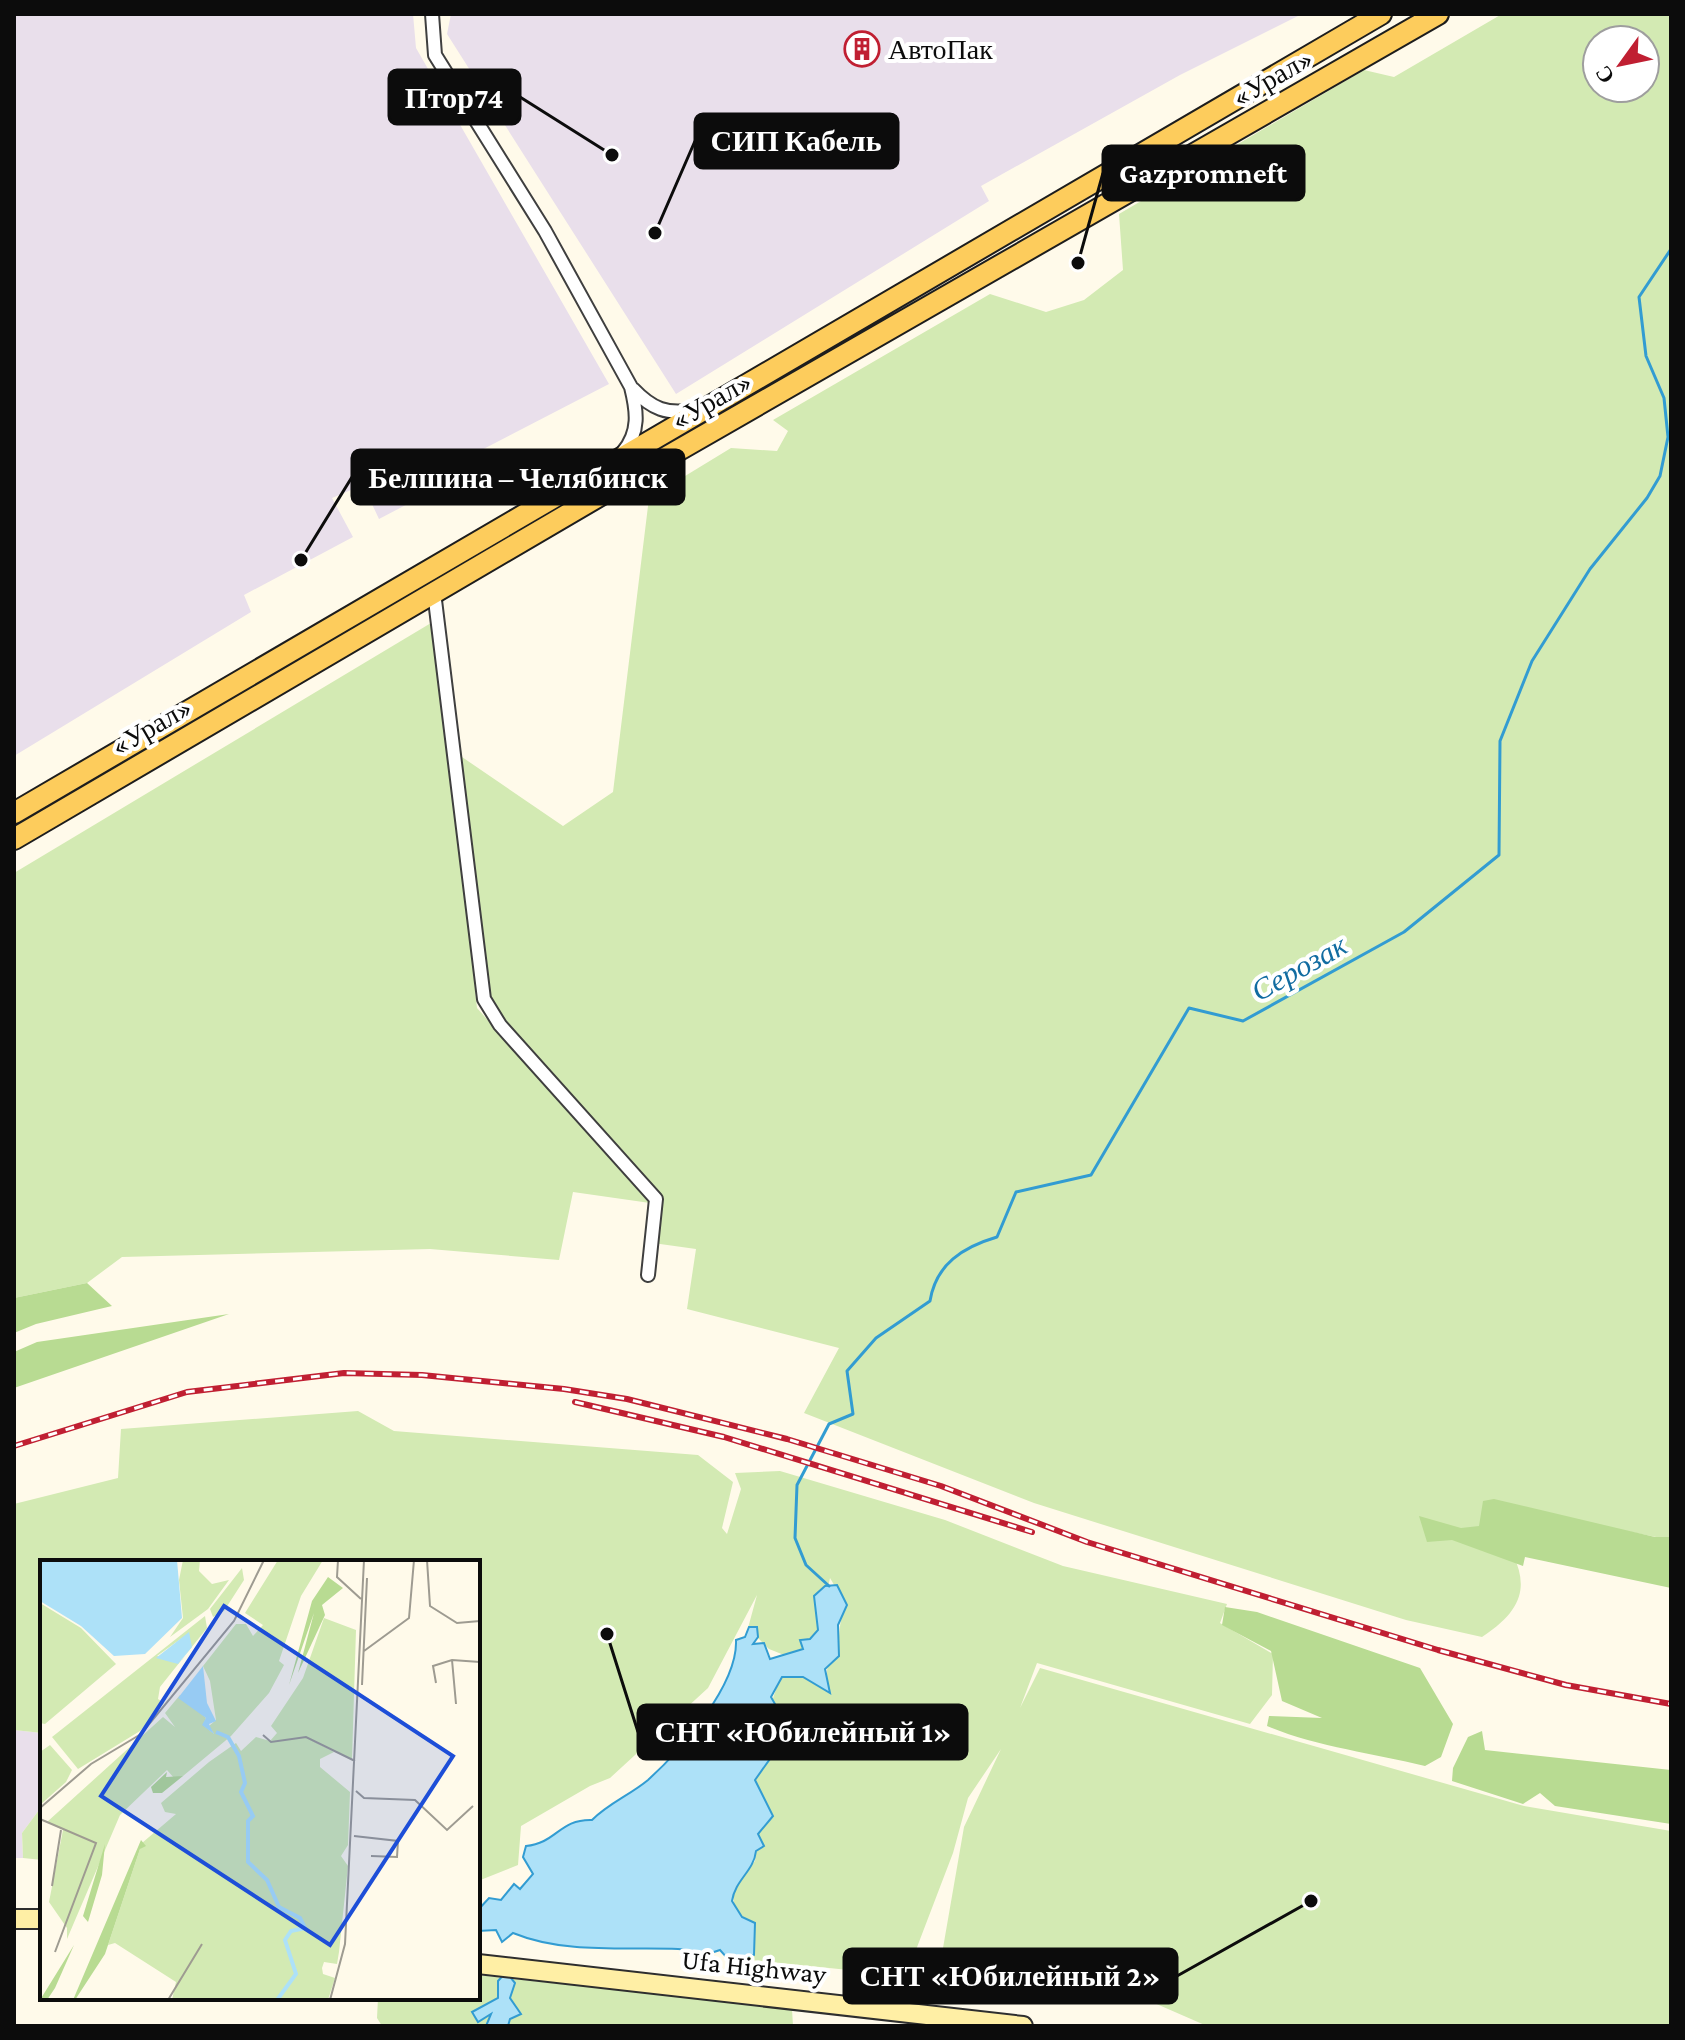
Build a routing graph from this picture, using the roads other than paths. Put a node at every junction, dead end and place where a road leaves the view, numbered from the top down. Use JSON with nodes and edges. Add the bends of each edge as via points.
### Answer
{"nodes":[{"id":1,"x":432,"y":14,"type":"edge"},
{"id":2,"x":1381,"y":14,"type":"edge"},
{"id":3,"x":1438,"y":14,"type":"edge"},
{"id":4,"x":631,"y":387,"type":"junction"},
{"id":5,"x":722,"y":400,"type":"junction"},
{"id":6,"x":614,"y":463,"type":"junction"},
{"id":7,"x":434,"y":592,"type":"junction"},
{"id":8,"x":14,"y":813,"type":"edge"},
{"id":9,"x":14,"y":839,"type":"edge"},
{"id":10,"x":648,"y":1275,"type":"dead end"},
{"id":11,"x":14,"y":1919,"type":"edge"},
{"id":12,"x":40,"y":1919,"type":"edge"},
{"id":13,"x":480,"y":1964,"type":"edge"},
{"id":14,"x":1023,"y":2026,"type":"edge"}],
"edges":[{"from":1,"to":4,"type":"street","via":[[435,55],[545,231]]},
{"from":2,"to":5,"type":"main road","name":"«Урал»"},
{"from":3,"to":7,"type":"main road","name":"«Урал»"},
{"from":4,"to":5,"type":"street","via":[[646,403],[674,413]]},
{"from":4,"to":6,"type":"street","via":[[636,429]]},
{"from":5,"to":6,"type":"main road","name":"«Урал»"},
{"from":6,"to":8,"type":"main road","name":"«Урал»"},
{"from":7,"to":9,"type":"main road","name":"«Урал»"},
{"from":7,"to":10,"type":"street","via":[[484,999],[500,1025],[656,1199]]},
{"from":11,"to":12,"type":"main road"},
{"from":13,"to":14,"type":"main road","name":"Ufa Highway"}]}
